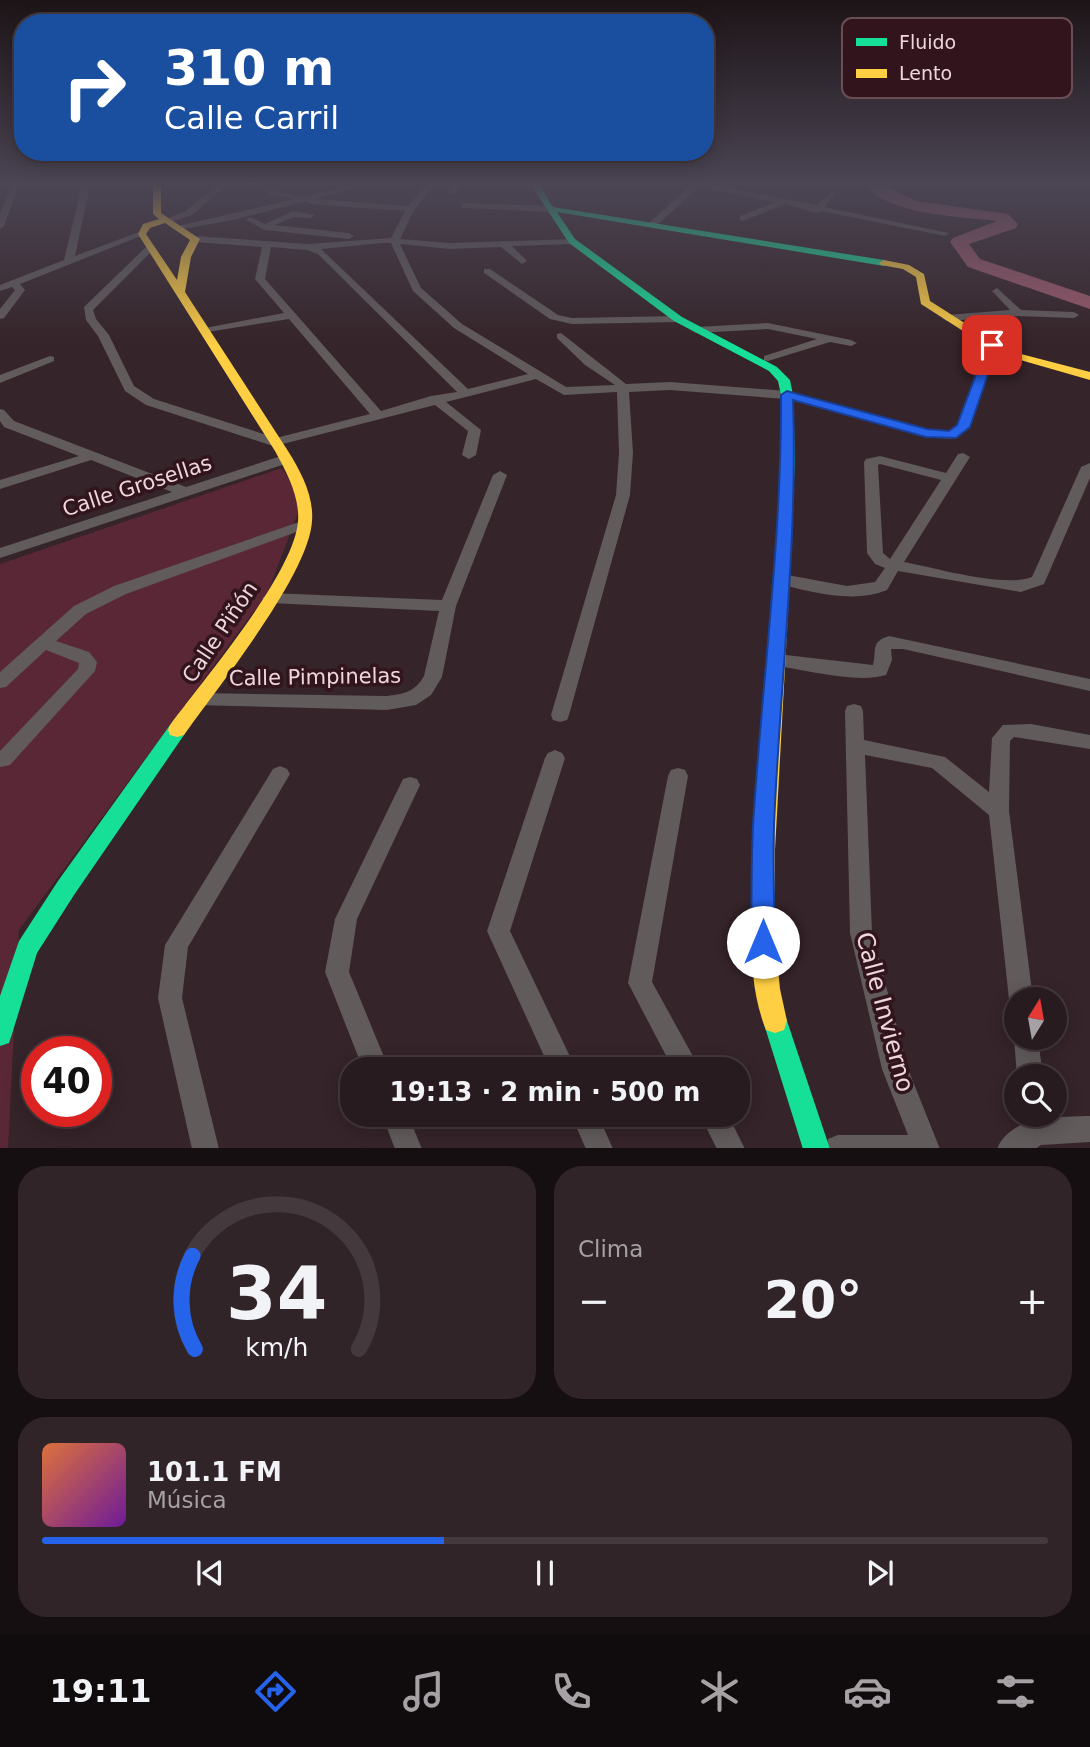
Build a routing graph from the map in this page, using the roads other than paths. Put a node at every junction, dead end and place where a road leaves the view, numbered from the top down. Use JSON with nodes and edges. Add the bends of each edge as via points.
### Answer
{"nodes":[{"id":1,"x":74,"y":239,"type":"edge"},
{"id":2,"x":130,"y":239,"type":"edge"},
{"id":3,"x":144,"y":239,"type":"edge"},
{"id":4,"x":195,"y":239,"type":"joint"},
{"id":5,"x":375,"y":239,"type":"edge"},
{"id":6,"x":734,"y":239,"type":"edge"},
{"id":7,"x":388,"y":240,"type":"junction"},
{"id":8,"x":572,"y":241,"type":"joint"},
{"id":9,"x":505,"y":244,"type":"junction"},
{"id":10,"x":267,"y":245,"type":"junction"},
{"id":11,"x":308,"y":247,"type":"junction"},
{"id":12,"x":149,"y":249,"type":"junction"},
{"id":13,"x":69,"y":261,"type":"junction"},
{"id":14,"x":522,"y":261,"type":"dead end"},
{"id":15,"x":487,"y":271,"type":"dead end"},
{"id":16,"x":14,"y":283,"type":"junction"},
{"id":17,"x":0,"y":288,"type":"edge"},
{"id":18,"x":997,"y":291,"type":"dead end"},
{"id":19,"x":180,"y":292,"type":"junction"},
{"id":20,"x":1018,"y":313,"type":"junction"},
{"id":21,"x":291,"y":315,"type":"junction"},
{"id":22,"x":0,"y":316,"type":"edge"},
{"id":23,"x":1074,"y":316,"type":"dead end"},
{"id":24,"x":947,"y":318,"type":"junction"},
{"id":25,"x":678,"y":319,"type":"junction"},
{"id":26,"x":696,"y":330,"type":"junction"},
{"id":27,"x":205,"y":331,"type":"junction"},
{"id":28,"x":561,"y":336,"type":"dead end"},
{"id":29,"x":831,"y":338,"type":"junction"},
{"id":30,"x":851,"y":343,"type":"dead end"},
{"id":31,"x":992,"y":345,"type":"junction"},
{"id":32,"x":768,"y":358,"type":"dead end"},
{"id":33,"x":50,"y":359,"type":"dead end"},
{"id":34,"x":537,"y":375,"type":"junction"},
{"id":35,"x":1090,"y":376,"type":"edge"},
{"id":36,"x":0,"y":379,"type":"edge"},
{"id":37,"x":623,"y":390,"type":"junction"},
{"id":38,"x":464,"y":392,"type":"junction"},
{"id":39,"x":787,"y":395,"type":"junction"},
{"id":40,"x":435,"y":399,"type":"junction"},
{"id":41,"x":377,"y":414,"type":"junction"},
{"id":42,"x":3,"y":421,"type":"edge"},
{"id":43,"x":275,"y":442,"type":"junction"},
{"id":44,"x":469,"y":456,"type":"dead end"},
{"id":45,"x":88,"y":457,"type":"junction"},
{"id":46,"x":963,"y":457,"type":"dead end"},
{"id":47,"x":286,"y":459,"type":"junction"},
{"id":48,"x":1088,"y":467,"type":"edge"},
{"id":49,"x":500,"y":475,"type":"dead end"},
{"id":50,"x":950,"y":478,"type":"junction"},
{"id":51,"x":0,"y":485,"type":"edge"},
{"id":52,"x":185,"y":492,"type":"junction"},
{"id":53,"x":305,"y":524,"type":"junction"},
{"id":54,"x":0,"y":553,"type":"edge"},
{"id":55,"x":893,"y":565,"type":"junction"},
{"id":56,"x":782,"y":579,"type":"junction"},
{"id":57,"x":270,"y":598,"type":"junction"},
{"id":58,"x":448,"y":606,"type":"junction"},
{"id":59,"x":42,"y":643,"type":"junction"},
{"id":60,"x":777,"y":660,"type":"junction"},
{"id":61,"x":0,"y":682,"type":"edge"},
{"id":62,"x":1090,"y":685,"type":"edge"},
{"id":63,"x":199,"y":700,"type":"junction"},
{"id":64,"x":854,"y":711,"type":"dead end"},
{"id":65,"x":560,"y":715,"type":"dead end"},
{"id":66,"x":1090,"y":742,"type":"edge"},
{"id":67,"x":854,"y":746,"type":"junction"},
{"id":68,"x":555,"y":758,"type":"dead end"},
{"id":69,"x":4,"y":760,"type":"dead end"},
{"id":70,"x":280,"y":774,"type":"dead end"},
{"id":71,"x":678,"y":776,"type":"dead end"},
{"id":72,"x":410,"y":785,"type":"dead end"},
{"id":73,"x":999,"y":811,"type":"junction"},
{"id":74,"x":1020,"y":987,"type":"edge"},
{"id":75,"x":0,"y":1034,"type":"edge"},
{"id":76,"x":371,"y":1057,"type":"edge"},
{"id":77,"x":557,"y":1057,"type":"edge"},
{"id":78,"x":681,"y":1057,"type":"edge"},
{"id":79,"x":1067,"y":1126,"type":"edge"},
{"id":80,"x":400,"y":1127,"type":"edge"},
{"id":81,"x":590,"y":1127,"type":"edge"},
{"id":82,"x":720,"y":1127,"type":"edge"},
{"id":83,"x":1032,"y":1127,"type":"edge"},
{"id":84,"x":1090,"y":1129,"type":"edge"},
{"id":85,"x":206,"y":1148,"type":"edge"},
{"id":86,"x":409,"y":1148,"type":"edge"},
{"id":87,"x":600,"y":1148,"type":"edge"},
{"id":88,"x":731,"y":1148,"type":"edge"},
{"id":89,"x":817,"y":1148,"type":"edge"},
{"id":90,"x":927,"y":1148,"type":"edge"},
{"id":91,"x":1011,"y":1148,"type":"edge"}],
"edges":[{"from":1,"to":13,"type":"street"},
{"from":2,"to":13,"type":"street"},
{"from":3,"to":12,"type":"street","name":"Calle Piñón"},
{"from":4,"to":10,"type":"street"},
{"from":4,"to":19,"type":"street","via":[[186,257]]},
{"from":5,"to":7,"type":"street"},
{"from":6,"to":24,"type":"street","via":[[906,267],[921,276],[925,302]]},
{"from":7,"to":9,"type":"street","via":[[450,246]]},
{"from":7,"to":11,"type":"street"},
{"from":7,"to":34,"type":"street","via":[[417,289],[458,326]]},
{"from":8,"to":9,"type":"street"},
{"from":8,"to":25,"type":"street"},
{"from":9,"to":14,"type":"street"},
{"from":10,"to":11,"type":"street"},
{"from":10,"to":21,"type":"street","via":[[260,279]]},
{"from":11,"to":38,"type":"street","via":[[321,252]]},
{"from":12,"to":19,"type":"street","name":"Calle Piñón"},
{"from":12,"to":43,"type":"street","via":[[88,310],[129,388],[150,402]]},
{"from":13,"to":16,"type":"street"},
{"from":15,"to":25,"type":"street","via":[[554,317],[572,321]]},
{"from":16,"to":17,"type":"street"},
{"from":16,"to":22,"type":"street","via":[[20,290]]},
{"from":18,"to":20,"type":"street"},
{"from":19,"to":27,"type":"street","name":"Calle Piñón"},
{"from":20,"to":23,"type":"street"},
{"from":20,"to":24,"type":"street"},
{"from":21,"to":27,"type":"street"},
{"from":21,"to":41,"type":"street"},
{"from":24,"to":31,"type":"street"},
{"from":25,"to":26,"type":"street"},
{"from":26,"to":29,"type":"street","via":[[768,326]]},
{"from":26,"to":39,"type":"street","via":[[773,369],[784,380]]},
{"from":27,"to":43,"type":"street","name":"Calle Piñón"},
{"from":28,"to":37,"type":"street"},
{"from":29,"to":30,"type":"street"},
{"from":29,"to":32,"type":"street"},
{"from":31,"to":35,"type":"street"},
{"from":31,"to":39,"type":"street","via":[[963,427],[951,435],[926,433]]},
{"from":33,"to":36,"type":"street"},
{"from":34,"to":37,"type":"street","via":[[564,391]]},
{"from":34,"to":38,"type":"street"},
{"from":37,"to":39,"type":"street","via":[[670,386]]},
{"from":37,"to":65,"type":"street","via":[[623,495]]},
{"from":38,"to":40,"type":"street"},
{"from":39,"to":56,"type":"street"},
{"from":40,"to":41,"type":"street"},
{"from":40,"to":44,"type":"street","via":[[475,430]]},
{"from":41,"to":43,"type":"street"},
{"from":42,"to":45,"type":"street"},
{"from":43,"to":47,"type":"street","name":"Calle Piñón"},
{"from":45,"to":51,"type":"street"},
{"from":45,"to":52,"type":"street"},
{"from":46,"to":50,"type":"street"},
{"from":47,"to":52,"type":"street","name":"Calle Grosellas"},
{"from":47,"to":53,"type":"street","name":"Calle Piñón","via":[[302,494]]},
{"from":48,"to":55,"type":"street","via":[[1038,580],[1021,587],[999,585]]},
{"from":49,"to":58,"type":"street","name":"Calle Pimpinelas"},
{"from":50,"to":55,"type":"street"},
{"from":50,"to":55,"type":"street","via":[[880,460],[871,462],[875,553],[880,561]]},
{"from":52,"to":54,"type":"street","name":"Calle Grosellas"},
{"from":53,"to":57,"type":"street","name":"Calle Piñón","via":[[293,560]]},
{"from":53,"to":59,"type":"street","via":[[120,590],[80,610]]},
{"from":55,"to":56,"type":"street","via":[[873,591]]},
{"from":56,"to":60,"type":"street"},
{"from":57,"to":58,"type":"street"},
{"from":57,"to":63,"type":"street","name":"Calle Piñón"},
{"from":58,"to":63,"type":"street","name":"Calle Pimpinelas","via":[[433,677],[425,690],[410,700]]},
{"from":59,"to":61,"type":"street"},
{"from":59,"to":69,"type":"street","via":[[83,656],[88,662],[86,671]]},
{"from":60,"to":62,"type":"street","via":[[880,671],[881,646],[903,643]]},
{"from":60,"to":89,"type":"street","via":[[764,826],[763,942],[771,1008]]},
{"from":63,"to":75,"type":"street","name":"Calle Piñón","via":[[27,949]]},
{"from":64,"to":67,"type":"street","name":"Calle Invierno"},
{"from":66,"to":73,"type":"street","via":[[1010,730],[1001,738]]},
{"from":67,"to":73,"type":"street","via":[[938,762]]},
{"from":67,"to":90,"type":"street","name":"Calle Invierno","via":[[861,933],[895,1069]]},
{"from":68,"to":77,"type":"street","via":[[498,931]]},
{"from":70,"to":85,"type":"street","via":[[177,945],[170,998]]},
{"from":71,"to":78,"type":"street","via":[[640,983]]},
{"from":72,"to":76,"type":"street","via":[[346,919],[337,972]]},
{"from":73,"to":74,"type":"street"},
{"from":79,"to":84,"type":"street"},
{"from":80,"to":86,"type":"street"},
{"from":81,"to":87,"type":"street"},
{"from":82,"to":88,"type":"street"},
{"from":83,"to":91,"type":"street"}]}
